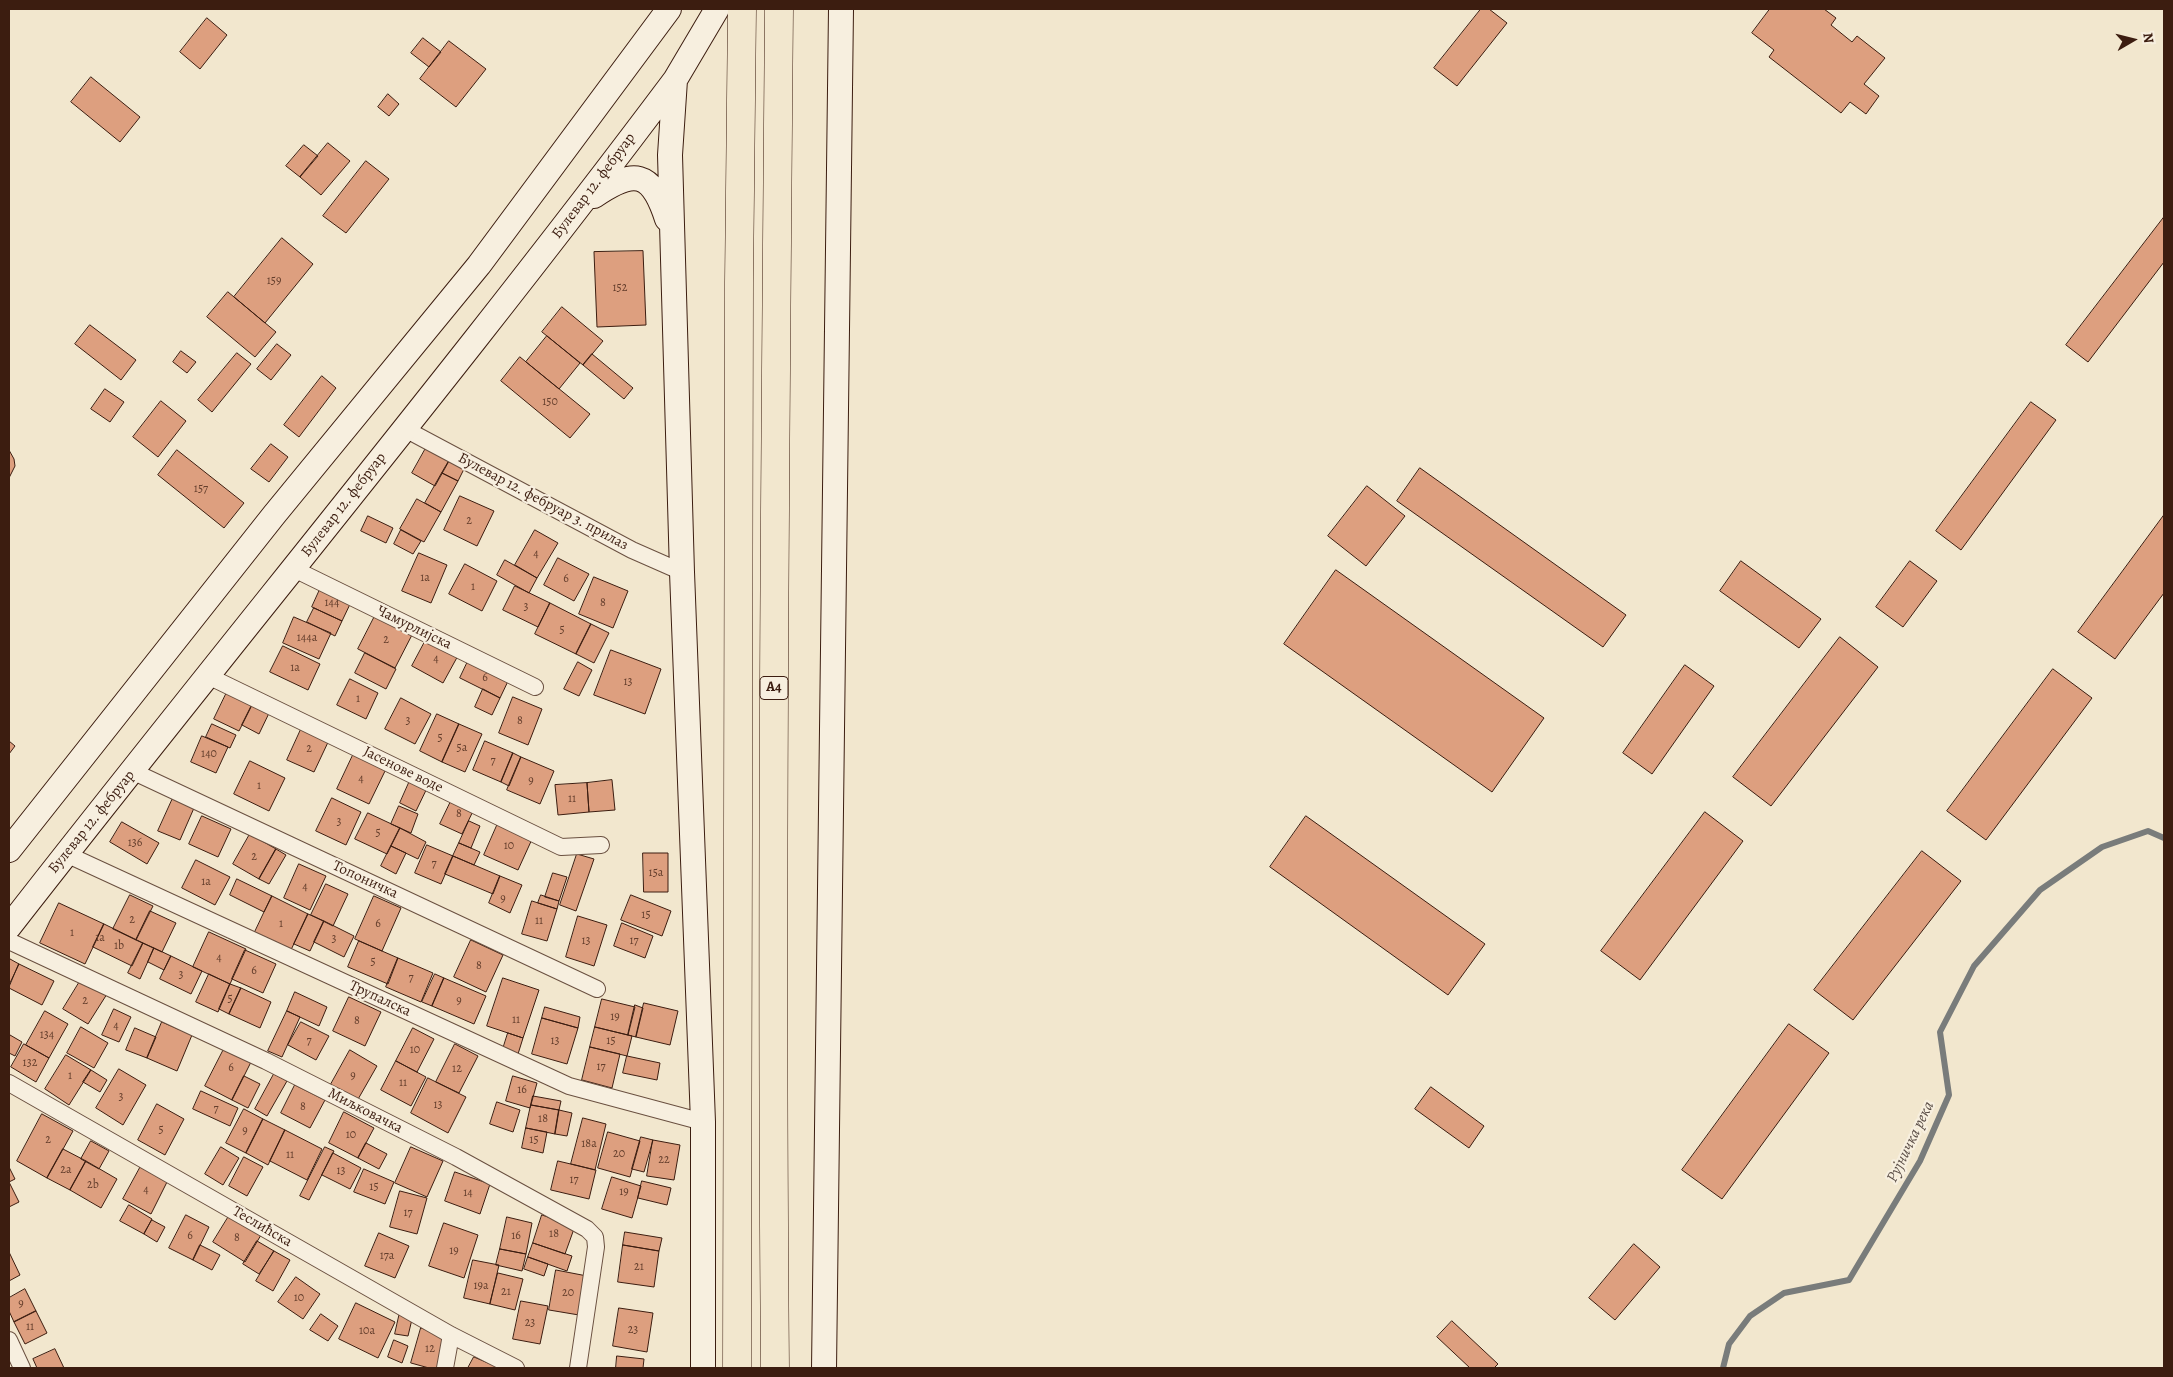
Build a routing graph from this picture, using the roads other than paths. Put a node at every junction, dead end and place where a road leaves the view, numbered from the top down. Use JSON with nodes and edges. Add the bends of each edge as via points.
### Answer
{"nodes":[{"id":1,"x":669,"y":9,"type":"edge"},
{"id":2,"x":717,"y":9,"type":"edge"},
{"id":3,"x":742,"y":9,"type":"edge"},
{"id":4,"x":779,"y":9,"type":"edge"},
{"id":5,"x":842,"y":9,"type":"edge"},
{"id":6,"x":675,"y":80,"type":"junction"},
{"id":7,"x":582,"y":203,"type":"junction"},
{"id":8,"x":674,"y":240,"type":"junction"},
{"id":9,"x":405,"y":428,"type":"junction"},
{"id":10,"x":294,"y":569,"type":"junction"},
{"id":11,"x":682,"y":572,"type":"junction"},
{"id":12,"x":208,"y":676,"type":"junction"},
{"id":13,"x":535,"y":687,"type":"dead end"},
{"id":14,"x":132,"y":770,"type":"junction"},
{"id":15,"x":601,"y":845,"type":"dead end"},
{"id":16,"x":9,"y":850,"type":"edge"},
{"id":17,"x":66,"y":854,"type":"junction"},
{"id":18,"x":9,"y":927,"type":"edge"},
{"id":19,"x":9,"y":941,"type":"edge"},
{"id":20,"x":597,"y":989,"type":"dead end"},
{"id":21,"x":9,"y":1082,"type":"edge"},
{"id":22,"x":704,"y":1122,"type":"junction"},
{"id":23,"x":451,"y":1335,"type":"junction"},
{"id":24,"x":9,"y":1340,"type":"edge"},
{"id":25,"x":22,"y":1368,"type":"edge"},
{"id":26,"x":445,"y":1368,"type":"edge"},
{"id":27,"x":516,"y":1368,"type":"edge"},
{"id":28,"x":578,"y":1368,"type":"edge"},
{"id":29,"x":703,"y":1368,"type":"edge"},
{"id":30,"x":737,"y":1368,"type":"edge"},
{"id":31,"x":775,"y":1368,"type":"edge"},
{"id":32,"x":824,"y":1368,"type":"edge"}],
"edges":[{"from":1,"to":16,"type":"main road","via":[[479,265],[274,515]]},
{"from":2,"to":6,"type":"main road","name":"Булевар 12. фебруар"},
{"from":3,"to":30,"type":"highway","number":"A4"},
{"from":4,"to":31,"type":"highway","number":"A4","via":[[774,466]]},
{"from":5,"to":32,"type":"main road"},
{"from":6,"to":7,"type":"main road","name":"Булевар 12. фебруар"},
{"from":6,"to":8,"type":"main road","via":[[670,155]]},
{"from":7,"to":8,"type":"main road","via":[[620,180],[638,178],[657,194]]},
{"from":7,"to":9,"type":"main road","name":"Булевар 12. фебруар"},
{"from":8,"to":11,"type":"main road"},
{"from":9,"to":10,"type":"main road","name":"Булевар 12. фебруар"},
{"from":9,"to":11,"type":"street","name":"Булевар 12. фебруар 3. прилаз","via":[[632,550]]},
{"from":10,"to":12,"type":"main road","name":"Булевар 12. фебруар"},
{"from":10,"to":13,"type":"street","name":"Чамурлијска"},
{"from":11,"to":22,"type":"main road"},
{"from":12,"to":14,"type":"main road","name":"Булевар 12. фебруар"},
{"from":12,"to":15,"type":"street","name":"Јасенове воде","via":[[561,847]]},
{"from":14,"to":17,"type":"main road","name":"Булевар 12. фебруар"},
{"from":14,"to":20,"type":"street","name":"Топоничка"},
{"from":17,"to":18,"type":"main road","name":"Булевар 12. фебруар"},
{"from":17,"to":22,"type":"street","name":"Трупалска","via":[[569,1086]]},
{"from":19,"to":28,"type":"street","name":"Миљковачка","via":[[266,1061],[456,1157],[587,1229],[595,1237],[596,1247]]},
{"from":21,"to":23,"type":"street","name":"Теслићска"},
{"from":22,"to":29,"type":"main road"},
{"from":23,"to":26,"type":"street"},
{"from":23,"to":27,"type":"street","name":"Теслићска"},
{"from":24,"to":25,"type":"street"}]}
